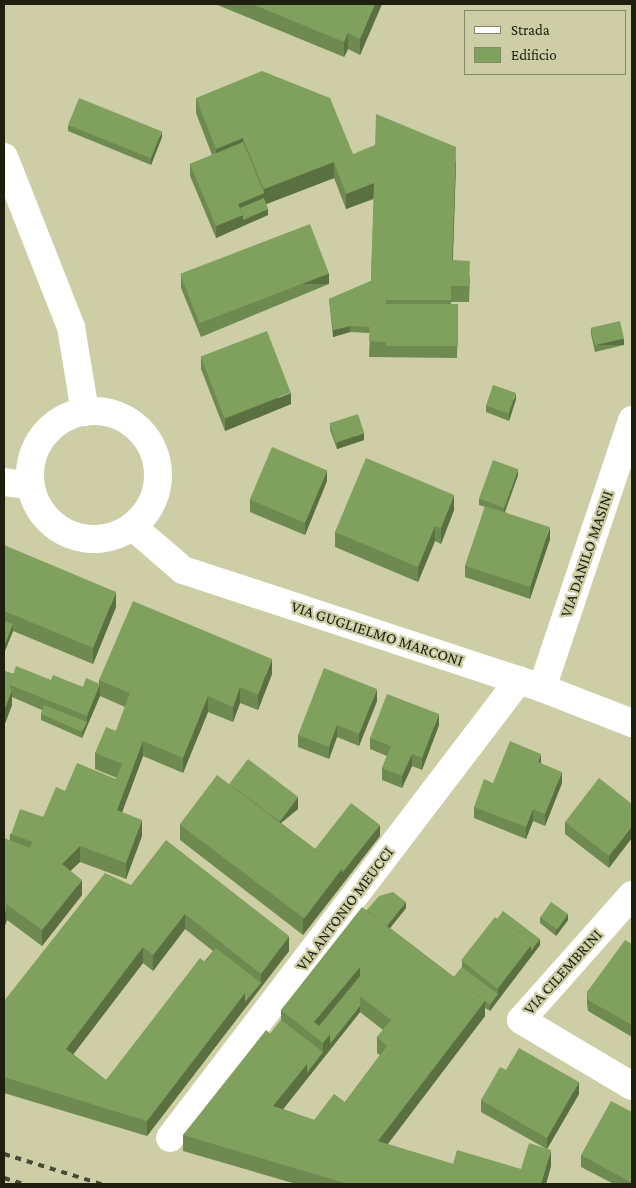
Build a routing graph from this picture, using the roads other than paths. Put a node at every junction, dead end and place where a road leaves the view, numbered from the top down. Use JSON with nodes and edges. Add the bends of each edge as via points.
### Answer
{"nodes":[{"id":1,"x":4,"y":157,"type":"edge"},
{"id":2,"x":85,"y":412,"type":"junction"},
{"id":3,"x":632,"y":420,"type":"edge"},
{"id":4,"x":4,"y":482,"type":"edge"},
{"id":5,"x":30,"y":486,"type":"junction"},
{"id":6,"x":133,"y":527,"type":"junction"},
{"id":7,"x":531,"y":684,"type":"junction"},
{"id":8,"x":632,"y":723,"type":"edge"},
{"id":9,"x":632,"y":895,"type":"edge"},
{"id":10,"x":632,"y":1086,"type":"edge"},
{"id":11,"x":170,"y":1138,"type":"dead end"}],
"edges":[{"from":1,"to":2,"type":"street","via":[[71,326]]},
{"from":2,"to":5,"type":"street","via":[[68,417],[42,438],[34,453]]},
{"from":2,"to":6,"type":"street","via":[[104,412],[122,417],[150,442],[157,460],[159,479],[156,497]]},
{"from":3,"to":7,"type":"street","name":"VIA DANILO MASINI"},
{"from":4,"to":5,"type":"street"},
{"from":5,"to":6,"type":"street","via":[[38,507],[52,524],[70,536],[92,540],[114,537]]},
{"from":6,"to":7,"type":"street","name":"VIA GUGLIELMO MARCONI","via":[[183,570]]},
{"from":7,"to":8,"type":"street","name":"VIA GUGLIELMO MARCONI"},
{"from":7,"to":11,"type":"street","name":"VIA ANTONIO MEUCCI"},
{"from":9,"to":10,"type":"street","name":"VIA CILEMBRINI","via":[[520,1020]]}]}
